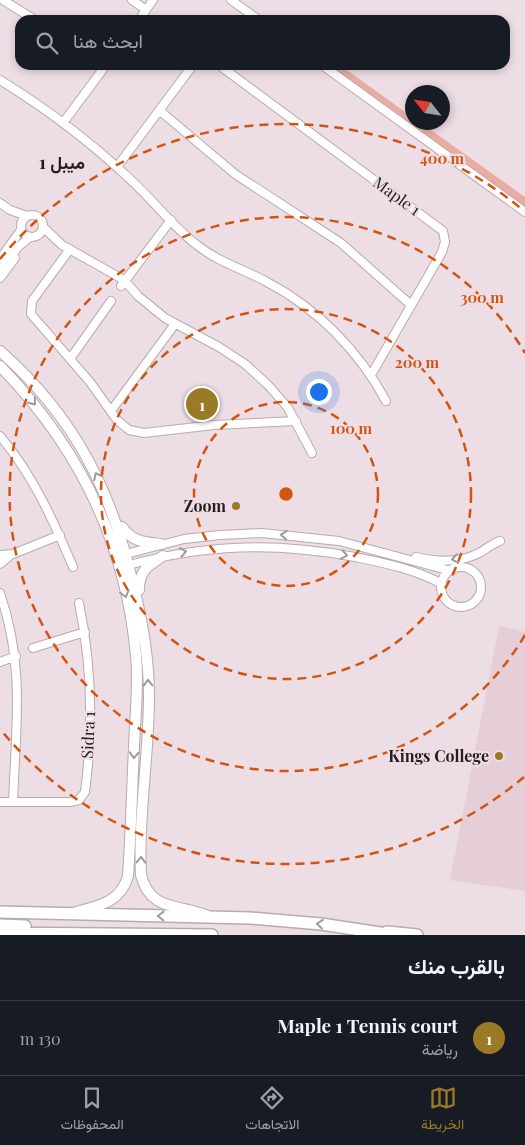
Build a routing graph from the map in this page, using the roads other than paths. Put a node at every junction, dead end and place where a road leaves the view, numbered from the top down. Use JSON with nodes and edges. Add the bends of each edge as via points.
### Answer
{"nodes":[{"id":1,"x":3,"y":0,"type":"edge"},
{"id":2,"x":132,"y":0,"type":"edge"},
{"id":3,"x":153,"y":0,"type":"edge"},
{"id":4,"x":232,"y":0,"type":"edge"},
{"id":5,"x":146,"y":10,"type":"junction"},
{"id":6,"x":27,"y":15,"type":"edge"},
{"id":7,"x":142,"y":15,"type":"edge"},
{"id":8,"x":252,"y":15,"type":"edge"},
{"id":9,"x":101,"y":70,"type":"edge"},
{"id":10,"x":189,"y":70,"type":"edge"},
{"id":11,"x":226,"y":70,"type":"edge"},
{"id":12,"x":329,"y":70,"type":"edge"},
{"id":13,"x":0,"y":80,"type":"edge"},
{"id":14,"x":160,"y":110,"type":"junction"},
{"id":15,"x":63,"y":123,"type":"junction"},
{"id":16,"x":117,"y":167,"type":"junction"},
{"id":17,"x":0,"y":203,"type":"edge"},
{"id":18,"x":10,"y":210,"type":"junction"},
{"id":19,"x":525,"y":212,"type":"edge"},
{"id":20,"x":27,"y":216,"type":"junction"},
{"id":21,"x":171,"y":220,"type":"junction"},
{"id":22,"x":42,"y":227,"type":"junction"},
{"id":23,"x":21,"y":228,"type":"junction"},
{"id":24,"x":33,"y":236,"type":"junction"},
{"id":25,"x":55,"y":240,"type":"junction"},
{"id":26,"x":20,"y":245,"type":"junction"},
{"id":27,"x":70,"y":249,"type":"junction"},
{"id":28,"x":0,"y":258,"type":"edge"},
{"id":29,"x":0,"y":270,"type":"edge"},
{"id":30,"x":0,"y":278,"type":"edge"},
{"id":31,"x":124,"y":285,"type":"junction"},
{"id":32,"x":111,"y":301,"type":"dead end"},
{"id":33,"x":411,"y":305,"type":"junction"},
{"id":34,"x":175,"y":324,"type":"junction"},
{"id":35,"x":0,"y":351,"type":"edge"},
{"id":36,"x":70,"y":358,"type":"junction"},
{"id":37,"x":0,"y":366,"type":"edge"},
{"id":38,"x":371,"y":375,"type":"junction"},
{"id":39,"x":386,"y":401,"type":"dead end"},
{"id":40,"x":111,"y":412,"type":"junction"},
{"id":41,"x":296,"y":421,"type":"junction"},
{"id":42,"x":0,"y":436,"type":"edge"},
{"id":43,"x":312,"y":453,"type":"dead end"},
{"id":44,"x":117,"y":520,"type":"junction"},
{"id":45,"x":60,"y":535,"type":"junction"},
{"id":46,"x":500,"y":541,"type":"dead end"},
{"id":47,"x":161,"y":544,"type":"junction"},
{"id":48,"x":13,"y":554,"type":"junction"},
{"id":49,"x":0,"y":555,"type":"edge"},
{"id":50,"x":121,"y":555,"type":"junction"},
{"id":51,"x":398,"y":555,"type":"junction"},
{"id":52,"x":163,"y":556,"type":"junction"},
{"id":53,"x":0,"y":563,"type":"edge"},
{"id":54,"x":129,"y":565,"type":"junction"},
{"id":55,"x":73,"y":567,"type":"dead end"},
{"id":56,"x":118,"y":568,"type":"junction"},
{"id":57,"x":451,"y":570,"type":"junction"},
{"id":58,"x":442,"y":584,"type":"junction"},
{"id":59,"x":0,"y":593,"type":"edge"},
{"id":60,"x":79,"y":604,"type":"dead end"},
{"id":61,"x":140,"y":611,"type":"junction"},
{"id":62,"x":85,"y":632,"type":"junction"},
{"id":63,"x":33,"y":648,"type":"dead end"},
{"id":64,"x":16,"y":656,"type":"junction"},
{"id":65,"x":0,"y":662,"type":"edge"},
{"id":66,"x":13,"y":801,"type":"junction"},
{"id":67,"x":0,"y":802,"type":"edge"},
{"id":68,"x":0,"y":912,"type":"edge"},
{"id":69,"x":66,"y":915,"type":"junction"},
{"id":70,"x":210,"y":917,"type":"junction"},
{"id":71,"x":0,"y":925,"type":"edge"},
{"id":72,"x":368,"y":930,"type":"junction"},
{"id":73,"x":0,"y":933,"type":"edge"},
{"id":74,"x":124,"y":934,"type":"junction"},
{"id":75,"x":212,"y":935,"type":"edge"},
{"id":76,"x":393,"y":935,"type":"edge"},
{"id":77,"x":417,"y":935,"type":"edge"}],
"edges":[{"from":1,"to":6,"type":"street"},
{"from":2,"to":5,"type":"street"},
{"from":3,"to":5,"type":"street"},
{"from":4,"to":8,"type":"street"},
{"from":5,"to":7,"type":"street"},
{"from":9,"to":15,"type":"street"},
{"from":10,"to":14,"type":"street"},
{"from":11,"to":33,"type":"street","name":"Maple 1","via":[[443,231],[445,247]]},
{"from":12,"to":19,"type":"street"},
{"from":13,"to":15,"type":"street"},
{"from":14,"to":16,"type":"street"},
{"from":14,"to":33,"type":"street","via":[[241,179],[352,251]]},
{"from":15,"to":16,"type":"street"},
{"from":16,"to":21,"type":"street"},
{"from":17,"to":18,"type":"street"},
{"from":18,"to":20,"type":"street"},
{"from":18,"to":23,"type":"street"},
{"from":20,"to":22,"type":"street","via":[[40,219]]},
{"from":20,"to":23,"type":"street"},
{"from":21,"to":31,"type":"street"},
{"from":21,"to":38,"type":"street","via":[[215,257],[267,282],[311,311],[337,334]]},
{"from":22,"to":24,"type":"street"},
{"from":22,"to":25,"type":"street"},
{"from":23,"to":24,"type":"street"},
{"from":23,"to":28,"type":"street"},
{"from":24,"to":25,"type":"street"},
{"from":24,"to":26,"type":"street"},
{"from":25,"to":27,"type":"street"},
{"from":26,"to":29,"type":"street"},
{"from":26,"to":30,"type":"street"},
{"from":27,"to":31,"type":"street"},
{"from":27,"to":36,"type":"street","via":[[35,297],[30,310],[35,322]]},
{"from":31,"to":34,"type":"street"},
{"from":32,"to":36,"type":"street"},
{"from":33,"to":38,"type":"street","name":"Maple 1"},
{"from":34,"to":40,"type":"street"},
{"from":34,"to":41,"type":"street","via":[[245,364],[278,396]]},
{"from":44,"to":35,"type":"street","one_way":true,"via":[[95,471],[67,425],[33,383]]},
{"from":36,"to":40,"type":"street"},
{"from":37,"to":50,"type":"street","one_way":true,"via":[[28,395],[61,438],[89,485]]},
{"from":38,"to":39,"type":"street"},
{"from":40,"to":41,"type":"street","via":[[125,428],[139,433],[214,424]]},
{"from":41,"to":43,"type":"street"},
{"from":42,"to":45,"type":"street","via":[[33,481]]},
{"from":44,"to":47,"type":"street","via":[[131,539]]},
{"from":44,"to":50,"type":"street"},
{"from":45,"to":48,"type":"street"},
{"from":45,"to":55,"type":"street"},
{"from":46,"to":51,"type":"street","one_way":true,"via":[[470,557],[453,560]]},
{"from":47,"to":50,"type":"street"},
{"from":51,"to":47,"type":"street","one_way":true,"via":[[339,541],[262,533],[220,535]]},
{"from":48,"to":49,"type":"street"},
{"from":48,"to":53,"type":"street"},
{"from":50,"to":54,"type":"street"},
{"from":50,"to":56,"type":"street"},
{"from":51,"to":57,"type":"street"},
{"from":52,"to":54,"type":"street"},
{"from":52,"to":58,"type":"street","one_way":true,"via":[[233,546],[304,548],[372,560]]},
{"from":52,"to":61,"type":"street","via":[[145,567],[140,576]]},
{"from":54,"to":56,"type":"street"},
{"from":54,"to":61,"type":"street"},
{"from":56,"to":69,"type":"street","one_way":true,"via":[[128,607],[137,683],[128,876],[120,893],[109,902]]},
{"from":57,"to":58,"type":"street"},
{"from":57,"to":58,"type":"street","via":[[463,568],[474,572],[481,584],[478,598],[467,606],[456,606],[443,595]]},
{"from":59,"to":64,"type":"street"},
{"from":60,"to":62,"type":"street","name":"Sidra 1"},
{"from":70,"to":61,"type":"street","one_way":true,"via":[[156,900],[146,889],[141,875],[149,697]]},
{"from":62,"to":63,"type":"street"},
{"from":62,"to":66,"type":"street","name":"Sidra 1","via":[[90,690],[84,792],[74,802]]},
{"from":64,"to":65,"type":"street"},
{"from":64,"to":66,"type":"street","via":[[18,702]]},
{"from":66,"to":67,"type":"street","name":"Sidra 1"},
{"from":68,"to":69,"type":"main road"},
{"from":70,"to":69,"type":"main road","one_way":true},
{"from":72,"to":70,"type":"main road","one_way":true,"via":[[297,921]]},
{"from":71,"to":74,"type":"main road","via":[[82,928]]},
{"from":72,"to":76,"type":"main road"},
{"from":72,"to":77,"type":"main road"},
{"from":73,"to":74,"type":"main road"},
{"from":74,"to":75,"type":"main road"}]}
